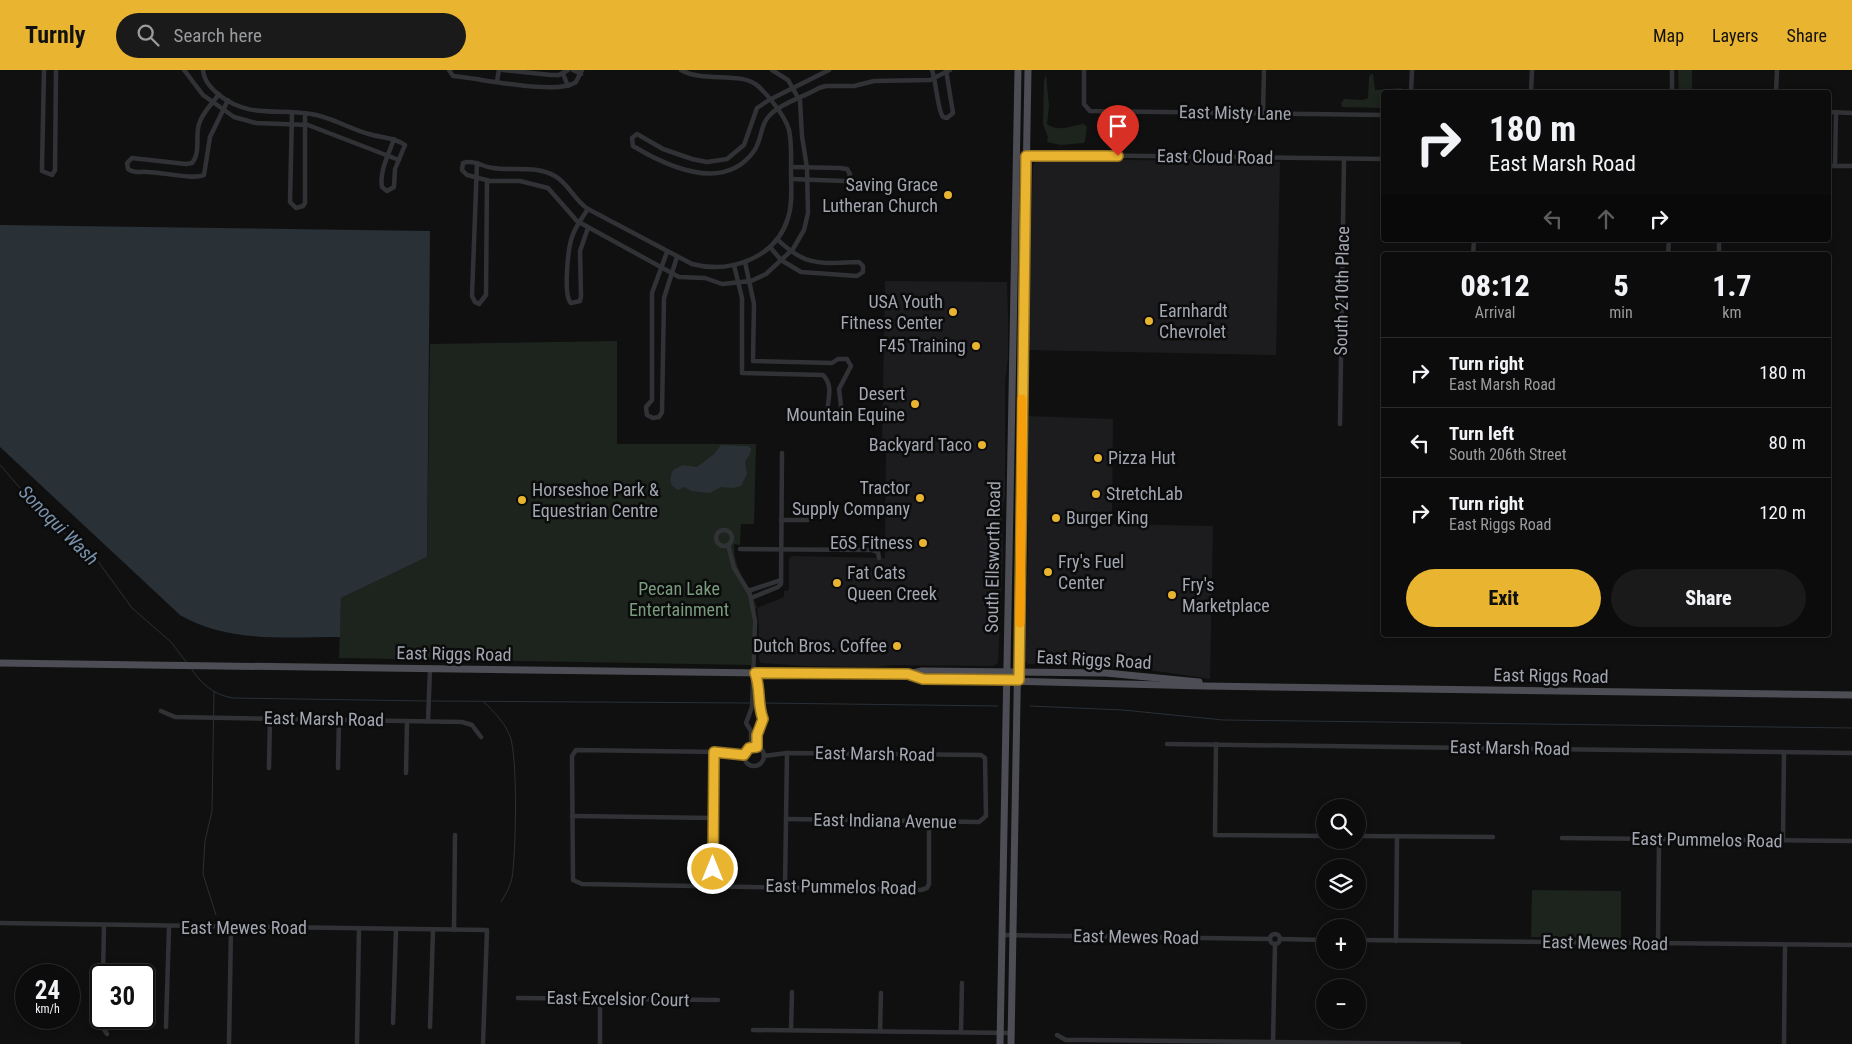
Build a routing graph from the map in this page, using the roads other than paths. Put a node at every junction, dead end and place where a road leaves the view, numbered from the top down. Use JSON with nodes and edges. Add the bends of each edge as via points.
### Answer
{"nodes":[{"id":1,"x":44,"y":70,"type":"edge"},
{"id":2,"x":56,"y":70,"type":"edge"},
{"id":3,"x":184,"y":70,"type":"edge"},
{"id":4,"x":203,"y":70,"type":"edge"},
{"id":5,"x":449,"y":70,"type":"edge"},
{"id":6,"x":499,"y":70,"type":"edge"},
{"id":7,"x":503,"y":70,"type":"edge"},
{"id":8,"x":568,"y":70,"type":"edge"},
{"id":9,"x":573,"y":70,"type":"edge"},
{"id":10,"x":681,"y":70,"type":"edge"},
{"id":11,"x":772,"y":70,"type":"edge"},
{"id":12,"x":829,"y":70,"type":"edge"},
{"id":13,"x":932,"y":70,"type":"edge"},
{"id":14,"x":1018,"y":70,"type":"edge"},
{"id":15,"x":1084,"y":70,"type":"edge"},
{"id":16,"x":1264,"y":70,"type":"edge"},
{"id":17,"x":1412,"y":70,"type":"edge"},
{"id":18,"x":1532,"y":70,"type":"edge"},
{"id":19,"x":1672,"y":70,"type":"edge"},
{"id":20,"x":1777,"y":70,"type":"edge"},
{"id":21,"x":511,"y":71,"type":"edge"},
{"id":22,"x":948,"y":71,"type":"edge"},
{"id":23,"x":1028,"y":71,"type":"edge"},
{"id":24,"x":582,"y":72,"type":"edge"},
{"id":25,"x":563,"y":74,"type":"junction"},
{"id":26,"x":935,"y":78,"type":"junction"},
{"id":27,"x":498,"y":81,"type":"junction"},
{"id":28,"x":510,"y":83,"type":"junction"},
{"id":29,"x":568,"y":86,"type":"junction"},
{"id":30,"x":794,"y":88,"type":"junction"},
{"id":31,"x":1411,"y":90,"type":"edge"},
{"id":32,"x":1531,"y":90,"type":"edge"},
{"id":33,"x":1672,"y":90,"type":"edge"},
{"id":34,"x":1776,"y":90,"type":"edge"},
{"id":35,"x":219,"y":94,"type":"junction"},
{"id":36,"x":798,"y":96,"type":"junction"},
{"id":37,"x":228,"y":100,"type":"junction"},
{"id":38,"x":769,"y":100,"type":"junction"},
{"id":39,"x":212,"y":104,"type":"junction"},
{"id":40,"x":774,"y":107,"type":"junction"},
{"id":41,"x":222,"y":110,"type":"junction"},
{"id":42,"x":292,"y":112,"type":"junction"},
{"id":43,"x":1831,"y":112,"type":"edge"},
{"id":44,"x":1836,"y":112,"type":"junction"},
{"id":45,"x":1852,"y":112,"type":"edge"},
{"id":46,"x":305,"y":113,"type":"junction"},
{"id":47,"x":1263,"y":113,"type":"junction"},
{"id":48,"x":1381,"y":115,"type":"edge"},
{"id":49,"x":292,"y":124,"type":"junction"},
{"id":50,"x":304,"y":125,"type":"junction"},
{"id":51,"x":394,"y":139,"type":"junction"},
{"id":52,"x":388,"y":156,"type":"junction"},
{"id":53,"x":1026,"y":156,"type":"junction"},
{"id":54,"x":1016,"y":157,"type":"junction"},
{"id":55,"x":1344,"y":159,"type":"junction"},
{"id":56,"x":1381,"y":159,"type":"edge"},
{"id":57,"x":399,"y":160,"type":"junction"},
{"id":58,"x":724,"y":160,"type":"junction"},
{"id":59,"x":713,"y":162,"type":"junction"},
{"id":60,"x":477,"y":163,"type":"junction"},
{"id":61,"x":1831,"y":166,"type":"edge"},
{"id":62,"x":1835,"y":166,"type":"junction"},
{"id":63,"x":1852,"y":166,"type":"edge"},
{"id":64,"x":791,"y":167,"type":"junction"},
{"id":65,"x":807,"y":168,"type":"junction"},
{"id":66,"x":728,"y":172,"type":"junction"},
{"id":67,"x":714,"y":174,"type":"junction"},
{"id":68,"x":476,"y":177,"type":"junction"},
{"id":69,"x":791,"y":179,"type":"junction"},
{"id":70,"x":807,"y":179,"type":"junction"},
{"id":71,"x":487,"y":180,"type":"junction"},
{"id":72,"x":588,"y":209,"type":"junction"},
{"id":73,"x":579,"y":222,"type":"junction"},
{"id":74,"x":588,"y":228,"type":"junction"},
{"id":75,"x":777,"y":240,"type":"junction"},
{"id":76,"x":770,"y":247,"type":"junction"},
{"id":77,"x":667,"y":252,"type":"junction"},
{"id":78,"x":790,"y":252,"type":"junction"},
{"id":79,"x":677,"y":257,"type":"junction"},
{"id":80,"x":781,"y":260,"type":"junction"},
{"id":81,"x":745,"y":262,"type":"junction"},
{"id":82,"x":734,"y":265,"type":"junction"},
{"id":83,"x":661,"y":268,"type":"junction"},
{"id":84,"x":671,"y":274,"type":"junction"},
{"id":85,"x":751,"y":281,"type":"junction"},
{"id":86,"x":738,"y":284,"type":"junction"},
{"id":87,"x":1024,"y":307,"type":"junction"},
{"id":88,"x":1013,"y":308,"type":"junction"},
{"id":89,"x":1011,"y":419,"type":"junction"},
{"id":90,"x":1022,"y":420,"type":"junction"},
{"id":91,"x":1340,"y":424,"type":"dead end"},
{"id":92,"x":782,"y":453,"type":"dead end"},
{"id":93,"x":781,"y":520,"type":"junction"},
{"id":94,"x":808,"y":520,"type":"dead end"},
{"id":95,"x":728,"y":545,"type":"dead end"},
{"id":96,"x":740,"y":549,"type":"dead end"},
{"id":97,"x":781,"y":549,"type":"junction"},
{"id":98,"x":879,"y":558,"type":"dead end"},
{"id":99,"x":780,"y":580,"type":"junction"},
{"id":100,"x":766,"y":585,"type":"junction"},
{"id":101,"x":748,"y":591,"type":"junction"},
{"id":102,"x":768,"y":591,"type":"junction"},
{"id":103,"x":751,"y":598,"type":"junction"},
{"id":104,"x":0,"y":663,"type":"edge"},
{"id":105,"x":430,"y":669,"type":"junction"},
{"id":106,"x":1006,"y":672,"type":"junction"},
{"id":107,"x":1019,"y":672,"type":"junction"},
{"id":108,"x":755,"y":673,"type":"junction"},
{"id":109,"x":908,"y":674,"type":"junction"},
{"id":110,"x":1019,"y":680,"type":"junction"},
{"id":111,"x":1006,"y":681,"type":"junction"},
{"id":112,"x":1249,"y":687,"type":"junction"},
{"id":113,"x":1852,"y":695,"type":"edge"},
{"id":114,"x":161,"y":711,"type":"dead end"},
{"id":115,"x":270,"y":718,"type":"junction"},
{"id":116,"x":339,"y":719,"type":"junction"},
{"id":117,"x":407,"y":721,"type":"junction"},
{"id":118,"x":428,"y":722,"type":"junction"},
{"id":119,"x":481,"y":737,"type":"dead end"},
{"id":120,"x":1168,"y":744,"type":"dead end"},
{"id":121,"x":1216,"y":744,"type":"junction"},
{"id":122,"x":751,"y":747,"type":"junction"},
{"id":123,"x":757,"y":747,"type":"junction"},
{"id":124,"x":714,"y":752,"type":"junction"},
{"id":125,"x":1784,"y":752,"type":"junction"},
{"id":126,"x":787,"y":753,"type":"junction"},
{"id":127,"x":1852,"y":753,"type":"edge"},
{"id":128,"x":744,"y":755,"type":"junction"},
{"id":129,"x":764,"y":756,"type":"junction"},
{"id":130,"x":269,"y":768,"type":"dead end"},
{"id":131,"x":338,"y":768,"type":"dead end"},
{"id":132,"x":406,"y":773,"type":"dead end"},
{"id":133,"x":572,"y":816,"type":"junction"},
{"id":134,"x":713,"y":818,"type":"junction"},
{"id":135,"x":786,"y":819,"type":"junction"},
{"id":136,"x":984,"y":819,"type":"joint"},
{"id":137,"x":929,"y":822,"type":"junction"},
{"id":138,"x":455,"y":835,"type":"dead end"},
{"id":139,"x":1316,"y":836,"type":"edge"},
{"id":140,"x":1366,"y":836,"type":"edge"},
{"id":141,"x":1397,"y":836,"type":"junction"},
{"id":142,"x":1493,"y":838,"type":"dead end"},
{"id":143,"x":1562,"y":838,"type":"dead end"},
{"id":144,"x":1659,"y":839,"type":"junction"},
{"id":145,"x":1783,"y":840,"type":"junction"},
{"id":146,"x":1852,"y":841,"type":"edge"},
{"id":147,"x":713,"y":886,"type":"junction"},
{"id":148,"x":785,"y":887,"type":"junction"},
{"id":149,"x":0,"y":924,"type":"edge"},
{"id":150,"x":104,"y":925,"type":"junction"},
{"id":151,"x":169,"y":927,"type":"junction"},
{"id":152,"x":231,"y":928,"type":"junction"},
{"id":153,"x":359,"y":928,"type":"junction"},
{"id":154,"x":396,"y":929,"type":"junction"},
{"id":155,"x":433,"y":930,"type":"junction"},
{"id":156,"x":454,"y":930,"type":"junction"},
{"id":157,"x":1002,"y":935,"type":"junction"},
{"id":158,"x":1013,"y":935,"type":"junction"},
{"id":159,"x":1270,"y":939,"type":"junction"},
{"id":160,"x":1280,"y":939,"type":"junction"},
{"id":161,"x":1316,"y":940,"type":"edge"},
{"id":162,"x":1366,"y":940,"type":"edge"},
{"id":163,"x":1396,"y":941,"type":"junction"},
{"id":164,"x":1275,"y":944,"type":"junction"},
{"id":165,"x":1658,"y":944,"type":"junction"},
{"id":166,"x":1786,"y":944,"type":"junction"},
{"id":167,"x":1852,"y":946,"type":"edge"},
{"id":168,"x":103,"y":964,"type":"edge"},
{"id":169,"x":962,"y":983,"type":"dead end"},
{"id":170,"x":792,"y":992,"type":"dead end"},
{"id":171,"x":881,"y":993,"type":"dead end"},
{"id":172,"x":518,"y":998,"type":"dead end"},
{"id":173,"x":600,"y":999,"type":"junction"},
{"id":174,"x":718,"y":1000,"type":"dead end"},
{"id":175,"x":393,"y":1023,"type":"dead end"},
{"id":176,"x":166,"y":1026,"type":"dead end"},
{"id":177,"x":430,"y":1027,"type":"dead end"},
{"id":178,"x":104,"y":1029,"type":"edge"},
{"id":179,"x":753,"y":1030,"type":"dead end"},
{"id":180,"x":791,"y":1030,"type":"junction"},
{"id":181,"x":880,"y":1031,"type":"junction"},
{"id":182,"x":961,"y":1032,"type":"junction"},
{"id":183,"x":1000,"y":1032,"type":"junction"},
{"id":184,"x":1011,"y":1033,"type":"junction"},
{"id":185,"x":108,"y":1034,"type":"dead end"},
{"id":186,"x":1057,"y":1035,"type":"dead end"},
{"id":187,"x":1087,"y":1042,"type":"edge"},
{"id":188,"x":1273,"y":1042,"type":"junction"},
{"id":189,"x":229,"y":1044,"type":"edge"},
{"id":190,"x":357,"y":1044,"type":"edge"},
{"id":191,"x":483,"y":1044,"type":"edge"},
{"id":192,"x":600,"y":1044,"type":"edge"},
{"id":193,"x":1000,"y":1044,"type":"edge"},
{"id":194,"x":1011,"y":1044,"type":"edge"},
{"id":195,"x":1397,"y":1044,"type":"edge"},
{"id":196,"x":1458,"y":1044,"type":"edge"},
{"id":197,"x":1784,"y":1044,"type":"edge"}],
"edges":[{"from":1,"to":2,"type":"street","via":[[42,171],[48,175],[55,170]]},
{"from":3,"to":39,"type":"street"},
{"from":4,"to":35,"type":"street","via":[[207,83]]},
{"from":5,"to":27,"type":"street","via":[[453,76]]},
{"from":6,"to":27,"type":"street"},
{"from":7,"to":21,"type":"street"},
{"from":8,"to":25,"type":"street"},
{"from":9,"to":24,"type":"street"},
{"from":10,"to":38,"type":"street","via":[[699,77],[753,82]]},
{"from":11,"to":30,"type":"street"},
{"from":12,"to":30,"type":"street"},
{"from":13,"to":26,"type":"street"},
{"from":14,"to":54,"type":"main road","name":"South Ellsworth Road"},
{"from":15,"to":47,"type":"street","name":"East Misty Lane","via":[[1086,109]]},
{"from":16,"to":47,"type":"street"},
{"from":17,"to":31,"type":"street"},
{"from":18,"to":32,"type":"street"},
{"from":19,"to":33,"type":"street"},
{"from":20,"to":34,"type":"street"},
{"from":21,"to":25,"type":"street","via":[[551,76]]},
{"from":21,"to":28,"type":"street"},
{"from":22,"to":26,"type":"street"},
{"from":22,"to":26,"type":"street","via":[[950,116],[942,117],[939,112]]},
{"from":23,"to":53,"type":"main road","name":"South Ellsworth Road"},
{"from":24,"to":29,"type":"street","via":[[576,82]]},
{"from":25,"to":29,"type":"street"},
{"from":26,"to":36,"type":"street","via":[[826,86]]},
{"from":27,"to":28,"type":"street"},
{"from":28,"to":29,"type":"street","via":[[536,87]]},
{"from":30,"to":36,"type":"street"},
{"from":30,"to":38,"type":"street"},
{"from":35,"to":37,"type":"street"},
{"from":35,"to":39,"type":"street"},
{"from":36,"to":40,"type":"street","via":[[788,104]]},
{"from":36,"to":65,"type":"street"},
{"from":37,"to":41,"type":"street"},
{"from":37,"to":42,"type":"street","via":[[257,111]]},
{"from":38,"to":40,"type":"street"},
{"from":38,"to":58,"type":"street","via":[[755,112],[744,145]]},
{"from":39,"to":41,"type":"street"},
{"from":39,"to":41,"type":"street","via":[[200,121],[192,163],[132,158],[128,169],[133,172],[204,175],[210,137]]},
{"from":40,"to":64,"type":"street","via":[[789,131]]},
{"from":40,"to":66,"type":"street","via":[[752,154]]},
{"from":41,"to":49,"type":"street","via":[[256,123]]},
{"from":42,"to":46,"type":"street"},
{"from":42,"to":49,"type":"street"},
{"from":43,"to":44,"type":"street"},
{"from":44,"to":45,"type":"street"},
{"from":44,"to":62,"type":"street"},
{"from":46,"to":50,"type":"street"},
{"from":46,"to":51,"type":"street"},
{"from":47,"to":48,"type":"street","name":"East Misty Lane"},
{"from":49,"to":50,"type":"street"},
{"from":49,"to":50,"type":"street","via":[[290,202],[296,208],[304,203]]},
{"from":50,"to":52,"type":"street"},
{"from":51,"to":52,"type":"street"},
{"from":51,"to":57,"type":"street","via":[[405,145]]},
{"from":52,"to":57,"type":"street"},
{"from":52,"to":57,"type":"street","via":[[381,184],[388,191],[394,188]]},
{"from":53,"to":54,"type":"street","name":"East Cloud Road"},
{"from":53,"to":55,"type":"street","name":"East Cloud Road"},
{"from":53,"to":87,"type":"main road","name":"South Ellsworth Road"},
{"from":54,"to":88,"type":"main road","name":"South Ellsworth Road"},
{"from":55,"to":56,"type":"street","name":"East Cloud Road"},
{"from":55,"to":91,"type":"street","name":"South 210th Place"},
{"from":58,"to":59,"type":"street"},
{"from":58,"to":66,"type":"street"},
{"from":59,"to":67,"type":"street"},
{"from":59,"to":67,"type":"street","via":[[673,154],[641,135],[632,138],[633,146],[661,161]]},
{"from":60,"to":68,"type":"street"},
{"from":60,"to":68,"type":"street","via":[[466,162],[462,166],[463,173]]},
{"from":60,"to":72,"type":"street","via":[[495,169],[547,172],[563,182],[577,201]]},
{"from":61,"to":62,"type":"street"},
{"from":62,"to":63,"type":"street"},
{"from":64,"to":65,"type":"street"},
{"from":64,"to":69,"type":"street"},
{"from":65,"to":70,"type":"street"},
{"from":65,"to":70,"type":"street","via":[[844,169],[850,174],[844,181]]},
{"from":66,"to":67,"type":"street"},
{"from":68,"to":71,"type":"street"},
{"from":68,"to":71,"type":"street","via":[[472,296],[479,304],[486,295]]},
{"from":69,"to":70,"type":"street"},
{"from":69,"to":75,"type":"street","via":[[788,219]]},
{"from":70,"to":78,"type":"street","via":[[807,222],[800,240]]},
{"from":71,"to":73,"type":"street","via":[[520,181],[548,188],[560,199],[570,216]]},
{"from":72,"to":73,"type":"street"},
{"from":72,"to":77,"type":"street"},
{"from":73,"to":74,"type":"street"},
{"from":73,"to":74,"type":"street","via":[[569,248],[566,296],[571,303],[580,301],[580,251]]},
{"from":74,"to":83,"type":"street"},
{"from":75,"to":76,"type":"street"},
{"from":75,"to":78,"type":"street"},
{"from":76,"to":80,"type":"street"},
{"from":76,"to":81,"type":"street"},
{"from":77,"to":79,"type":"street"},
{"from":77,"to":83,"type":"street"},
{"from":78,"to":80,"type":"street"},
{"from":78,"to":80,"type":"street","via":[[810,262],[859,262],[863,272],[857,276],[804,273]]},
{"from":79,"to":82,"type":"street","via":[[701,266]]},
{"from":79,"to":84,"type":"street"},
{"from":80,"to":85,"type":"street","via":[[766,274]]},
{"from":81,"to":82,"type":"street"},
{"from":81,"to":85,"type":"street"},
{"from":82,"to":86,"type":"street"},
{"from":83,"to":84,"type":"street"},
{"from":83,"to":84,"type":"street","via":[[652,293],[652,400],[646,412],[652,418],[659,417],[662,412],[664,298]]},
{"from":84,"to":86,"type":"street"},
{"from":85,"to":86,"type":"street"},
{"from":85,"to":86,"type":"street","via":[[754,304],[752,362],[832,363],[847,359],[851,366],[840,384],[840,417],[828,414],[830,396],[824,375],[742,374],[742,298]]},
{"from":87,"to":88,"type":"main road"},
{"from":87,"to":90,"type":"main road","name":"South Ellsworth Road"},
{"from":88,"to":89,"type":"main road","name":"South Ellsworth Road"},
{"from":89,"to":90,"type":"main road"},
{"from":89,"to":106,"type":"main road","name":"South Ellsworth Road"},
{"from":90,"to":107,"type":"main road","name":"South Ellsworth Road"},
{"from":92,"to":93,"type":"street"},
{"from":93,"to":94,"type":"street"},
{"from":93,"to":97,"type":"street"},
{"from":95,"to":101,"type":"street","via":[[734,568]]},
{"from":96,"to":97,"type":"street"},
{"from":97,"to":98,"type":"street","via":[[872,550],[878,552]]},
{"from":97,"to":99,"type":"street"},
{"from":99,"to":100,"type":"street"},
{"from":99,"to":102,"type":"street","via":[[778,587]]},
{"from":100,"to":101,"type":"street"},
{"from":100,"to":102,"type":"street"},
{"from":101,"to":103,"type":"street"},
{"from":102,"to":103,"type":"street"},
{"from":103,"to":108,"type":"street","via":[[755,621]]},
{"from":104,"to":105,"type":"main road","name":"East Riggs Road"},
{"from":105,"to":108,"type":"main road","name":"East Riggs Road"},
{"from":105,"to":118,"type":"street"},
{"from":106,"to":107,"type":"main road","name":"East Riggs Road"},
{"from":106,"to":109,"type":"main road","name":"East Riggs Road","via":[[922,670]]},
{"from":106,"to":111,"type":"main road","name":"South Ellsworth Road"},
{"from":107,"to":110,"type":"main road","name":"South Ellsworth Road"},
{"from":107,"to":112,"type":"main road","name":"East Riggs Road","via":[[1106,673]]},
{"from":108,"to":109,"type":"main road","name":"East Riggs Road"},
{"from":108,"to":122,"type":"street","via":[[752,707],[746,722]]},
{"from":108,"to":123,"type":"street","via":[[759,682],[758,707],[763,719],[757,735]]},
{"from":109,"to":111,"type":"main road","name":"East Riggs Road","via":[[923,679]]},
{"from":110,"to":111,"type":"main road","name":"East Riggs Road"},
{"from":110,"to":112,"type":"main road","name":"East Riggs Road"},
{"from":110,"to":158,"type":"main road","name":"South Ellsworth Road"},
{"from":111,"to":157,"type":"main road","name":"South Ellsworth Road"},
{"from":112,"to":113,"type":"main road","name":"East Riggs Road"},
{"from":114,"to":115,"type":"street","name":"East Marsh Road","via":[[175,717]]},
{"from":115,"to":116,"type":"street","name":"East Marsh Road"},
{"from":115,"to":130,"type":"street"},
{"from":116,"to":117,"type":"street","name":"East Marsh Road"},
{"from":116,"to":131,"type":"street"},
{"from":117,"to":118,"type":"street","name":"East Marsh Road"},
{"from":117,"to":132,"type":"street"},
{"from":118,"to":119,"type":"street","name":"East Marsh Road","via":[[462,722],[472,725]]},
{"from":120,"to":121,"type":"street","name":"East Marsh Road"},
{"from":121,"to":125,"type":"street","name":"East Marsh Road"},
{"from":121,"to":139,"type":"street","via":[[1215,835]]},
{"from":122,"to":123,"type":"street"},
{"from":122,"to":128,"type":"street"},
{"from":123,"to":129,"type":"street"},
{"from":124,"to":128,"type":"street","name":"East Marsh Road"},
{"from":124,"to":133,"type":"street","name":"East Marsh Road","via":[[579,750],[572,756]]},
{"from":124,"to":134,"type":"street"},
{"from":125,"to":127,"type":"street","name":"East Marsh Road"},
{"from":125,"to":145,"type":"street"},
{"from":126,"to":129,"type":"street","name":"East Marsh Road"},
{"from":126,"to":135,"type":"street"},
{"from":126,"to":136,"type":"street","name":"East Marsh Road","via":[[981,755],[985,758]]},
{"from":128,"to":129,"type":"street","name":"East Marsh Road","via":[[748,764],[754,766],[760,764]]},
{"from":133,"to":134,"type":"street"},
{"from":133,"to":147,"type":"street","name":"East Pummelos Road","via":[[573,880],[582,884]]},
{"from":134,"to":147,"type":"street"},
{"from":135,"to":137,"type":"street","name":"East Indiana Avenue"},
{"from":135,"to":148,"type":"street"},
{"from":136,"to":137,"type":"street","name":"East Indiana Avenue"},
{"from":137,"to":148,"type":"street","name":"East Pummelos Road","via":[[927,888]]},
{"from":138,"to":156,"type":"street"},
{"from":140,"to":141,"type":"street"},
{"from":141,"to":142,"type":"street"},
{"from":141,"to":163,"type":"street"},
{"from":143,"to":144,"type":"street","name":"East Pummelos Road"},
{"from":144,"to":145,"type":"street","name":"East Pummelos Road"},
{"from":144,"to":165,"type":"street"},
{"from":145,"to":146,"type":"street","name":"East Pummelos Road"},
{"from":147,"to":148,"type":"street","name":"East Pummelos Road"},
{"from":149,"to":150,"type":"street","name":"East Mewes Road"},
{"from":150,"to":151,"type":"street","name":"East Mewes Road"},
{"from":150,"to":168,"type":"street"},
{"from":151,"to":152,"type":"street","name":"East Mewes Road"},
{"from":151,"to":176,"type":"street"},
{"from":152,"to":153,"type":"street","name":"East Mewes Road"},
{"from":152,"to":189,"type":"street"},
{"from":153,"to":154,"type":"street","name":"East Mewes Road"},
{"from":153,"to":190,"type":"street"},
{"from":154,"to":155,"type":"street","name":"East Mewes Road"},
{"from":154,"to":175,"type":"street"},
{"from":155,"to":156,"type":"street","name":"East Mewes Road"},
{"from":155,"to":177,"type":"street"},
{"from":156,"to":191,"type":"street","name":"East Mewes Road","via":[[487,930]]},
{"from":157,"to":158,"type":"street","name":"East Mewes Road"},
{"from":157,"to":183,"type":"main road","name":"South Ellsworth Road"},
{"from":158,"to":159,"type":"street","name":"East Mewes Road"},
{"from":158,"to":184,"type":"main road","name":"South Ellsworth Road"},
{"from":159,"to":160,"type":"street","name":"East Mewes Road","via":[[1275,934]]},
{"from":159,"to":164,"type":"street"},
{"from":160,"to":161,"type":"street","name":"East Mewes Road"},
{"from":160,"to":164,"type":"street"},
{"from":162,"to":163,"type":"street","name":"East Mewes Road"},
{"from":163,"to":165,"type":"street","name":"East Mewes Road"},
{"from":164,"to":188,"type":"street"},
{"from":165,"to":166,"type":"street","name":"East Mewes Road"},
{"from":166,"to":167,"type":"street","name":"East Mewes Road"},
{"from":166,"to":197,"type":"street"},
{"from":169,"to":182,"type":"street"},
{"from":170,"to":180,"type":"street"},
{"from":171,"to":181,"type":"street"},
{"from":172,"to":173,"type":"street","name":"East Excelsior Court"},
{"from":173,"to":174,"type":"street","name":"East Excelsior Court"},
{"from":173,"to":192,"type":"street"},
{"from":178,"to":185,"type":"street"},
{"from":179,"to":180,"type":"street"},
{"from":180,"to":181,"type":"street"},
{"from":181,"to":182,"type":"street"},
{"from":182,"to":183,"type":"street"},
{"from":183,"to":184,"type":"street"},
{"from":183,"to":193,"type":"main road","name":"South Ellsworth Road"},
{"from":184,"to":194,"type":"main road","name":"South Ellsworth Road"},
{"from":186,"to":187,"type":"street","via":[[1066,1040]]},
{"from":187,"to":188,"type":"street"},
{"from":188,"to":195,"type":"street"},
{"from":195,"to":196,"type":"street"}]}
